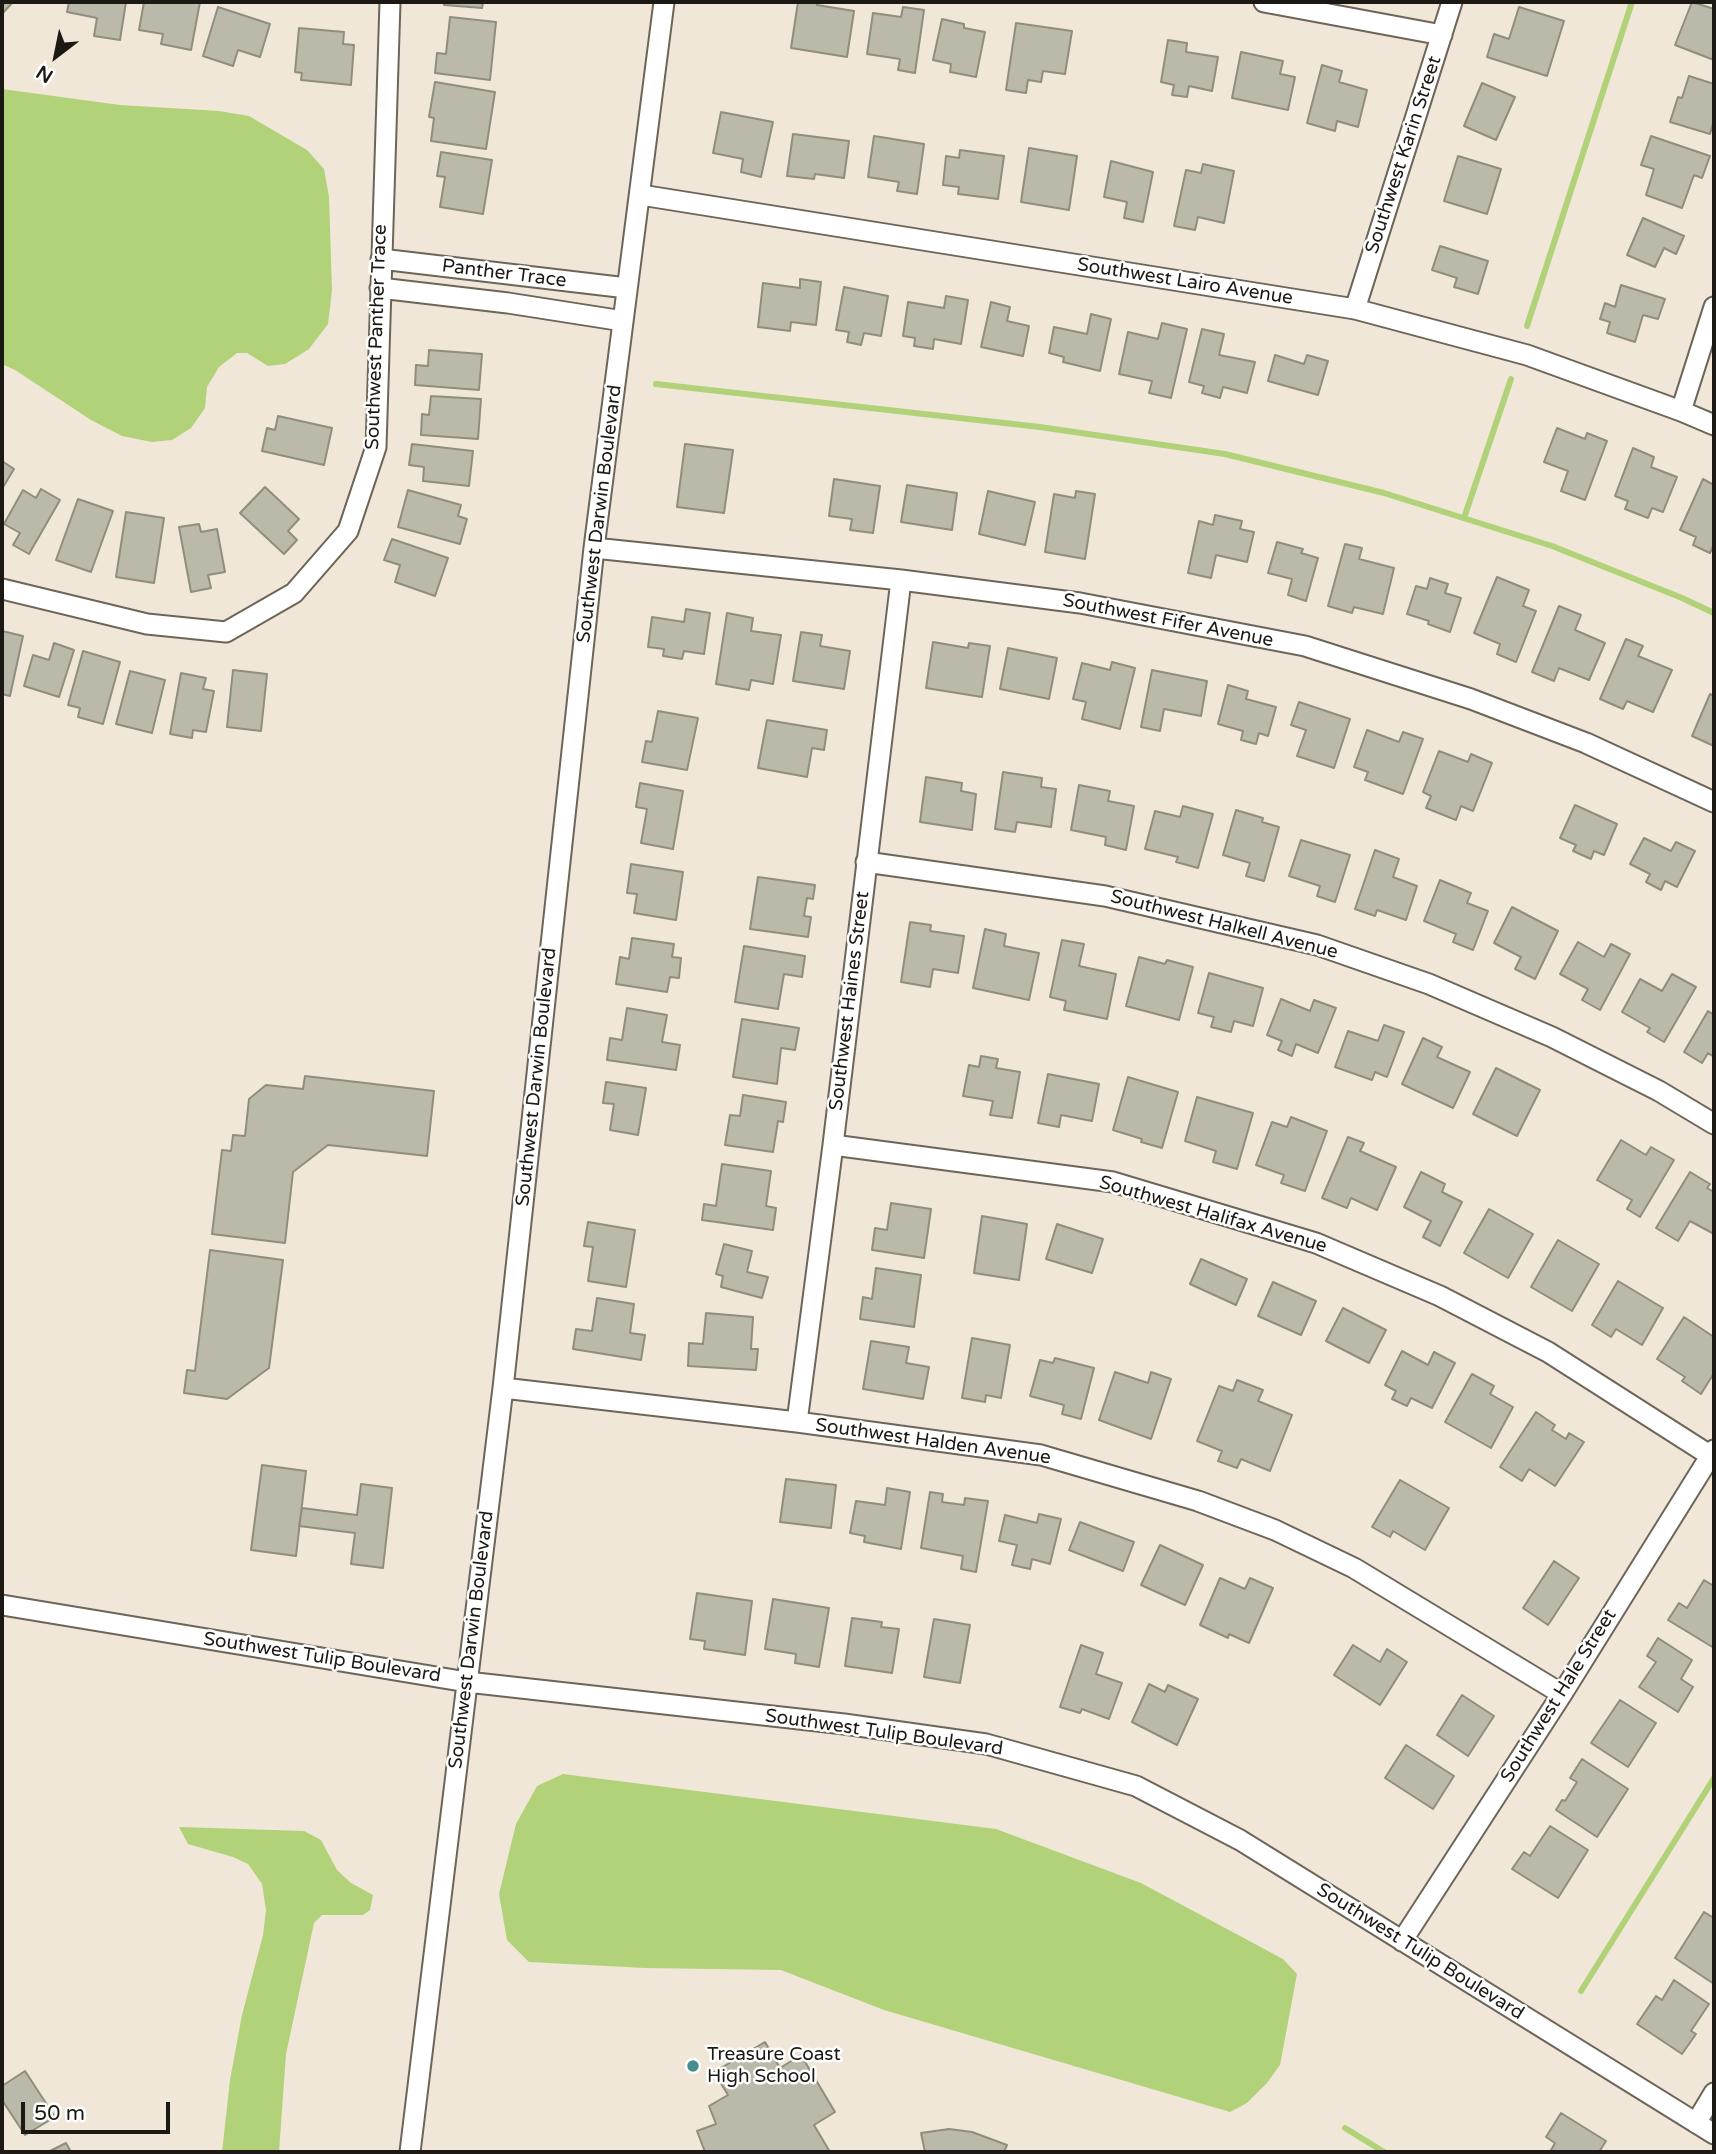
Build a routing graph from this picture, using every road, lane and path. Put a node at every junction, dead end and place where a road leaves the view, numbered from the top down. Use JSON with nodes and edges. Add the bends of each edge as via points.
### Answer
{"nodes":[{"id":1,"x":390,"y":2,"type":"edge"},
{"id":2,"x":664,"y":2,"type":"edge"},
{"id":3,"x":1264,"y":2,"type":"edge"},
{"id":4,"x":1452,"y":2,"type":"edge"},
{"id":5,"x":1442,"y":35,"type":"junction"},
{"id":6,"x":641,"y":195,"type":"junction"},
{"id":7,"x":381,"y":259,"type":"junction"},
{"id":8,"x":486,"y":273,"type":"junction"},
{"id":9,"x":380,"y":288,"type":"junction"},
{"id":10,"x":627,"y":288,"type":"junction"},
{"id":11,"x":483,"y":300,"type":"junction"},
{"id":12,"x":1714,"y":307,"type":"edge"},
{"id":13,"x":1354,"y":309,"type":"junction"},
{"id":14,"x":623,"y":321,"type":"junction"},
{"id":15,"x":1681,"y":411,"type":"junction"},
{"id":16,"x":1714,"y":425,"type":"edge"},
{"id":17,"x":594,"y":548,"type":"junction"},
{"id":18,"x":901,"y":580,"type":"junction"},
{"id":19,"x":2,"y":589,"type":"edge"},
{"id":20,"x":1714,"y":802,"type":"edge"},
{"id":21,"x":866,"y":862,"type":"junction"},
{"id":22,"x":1714,"y":1124,"type":"edge"},
{"id":23,"x":833,"y":1144,"type":"junction"},
{"id":24,"x":503,"y":1388,"type":"junction"},
{"id":25,"x":797,"y":1422,"type":"junction"},
{"id":26,"x":1712,"y":1453,"type":"edge"},
{"id":27,"x":2,"y":1605,"type":"edge"},
{"id":28,"x":467,"y":1682,"type":"junction"},
{"id":29,"x":1562,"y":1694,"type":"junction"},
{"id":30,"x":1402,"y":1941,"type":"junction"},
{"id":31,"x":1714,"y":2093,"type":"edge"},
{"id":32,"x":1696,"y":2123,"type":"junction"},
{"id":33,"x":1714,"y":2134,"type":"edge"},
{"id":34,"x":410,"y":2152,"type":"edge"}],
"edges":[{"from":1,"to":7,"type":"street","name":"Southwest Panther Trace"},
{"from":2,"to":6,"type":"street","name":"Southwest Darwin Boulevard"},
{"from":3,"to":5,"type":"street"},
{"from":4,"to":5,"type":"street","name":"Southwest Karin Street"},
{"from":5,"to":13,"type":"street","name":"Southwest Karin Street"},
{"from":6,"to":10,"type":"street","name":"Southwest Darwin Boulevard"},
{"from":6,"to":13,"type":"street","name":"Southwest Lairo Avenue"},
{"from":7,"to":8,"type":"street","name":"Panther Trace"},
{"from":7,"to":9,"type":"street","name":"Southwest Panther Trace"},
{"from":8,"to":10,"type":"street","name":"Panther Trace"},
{"from":8,"to":11,"type":"street"},
{"from":9,"to":11,"type":"street","name":"Panther Trace"},
{"from":9,"to":19,"type":"street","name":"Southwest Panther Trace","via":[[376,447],[348,531],[294,593],[226,632],[147,624]]},
{"from":10,"to":14,"type":"street","name":"Southwest Darwin Boulevard"},
{"from":11,"to":14,"type":"street","name":"Panther Trace"},
{"from":12,"to":15,"type":"street"},
{"from":13,"to":15,"type":"street","name":"Southwest Lairo Avenue","via":[[1527,355]]},
{"from":14,"to":17,"type":"street","name":"Southwest Darwin Boulevard"},
{"from":15,"to":16,"type":"street","name":"Southwest Lairo Avenue"},
{"from":17,"to":18,"type":"street","name":"Southwest Fifer Avenue"},
{"from":17,"to":24,"type":"street","name":"Southwest Darwin Boulevard"},
{"from":18,"to":20,"type":"street","name":"Southwest Fifer Avenue","via":[[1080,603],[1305,646],[1484,704],[1586,743]]},
{"from":18,"to":21,"type":"street","name":"Southwest Haines Street"},
{"from":21,"to":22,"type":"street","name":"Southwest Halkell Avenue","via":[[1105,896],[1317,945],[1429,985],[1552,1038]]},
{"from":21,"to":23,"type":"street","name":"Southwest Haines Street"},
{"from":23,"to":25,"type":"street","name":"Southwest Haines Street"},
{"from":23,"to":26,"type":"street","name":"Southwest Halifax Avenue","via":[[1114,1182],[1316,1242],[1440,1296],[1548,1352]]},
{"from":24,"to":25,"type":"street","name":"Southwest Halden Avenue"},
{"from":24,"to":28,"type":"street","name":"Southwest Darwin Boulevard"},
{"from":25,"to":29,"type":"street","name":"Southwest Halden Avenue","via":[[1041,1455],[1198,1501],[1275,1530],[1354,1568]]},
{"from":26,"to":29,"type":"street","name":"Southwest Hale Street"},
{"from":27,"to":28,"type":"street","name":"Southwest Tulip Boulevard"},
{"from":28,"to":30,"type":"street","name":"Southwest Tulip Boulevard","via":[[986,1744],[1136,1786],[1240,1840]]},
{"from":28,"to":34,"type":"street","name":"Southwest Darwin Boulevard"},
{"from":29,"to":30,"type":"street","name":"Southwest Hale Street"},
{"from":30,"to":32,"type":"street","name":"Southwest Tulip Boulevard"},
{"from":31,"to":32,"type":"street"},
{"from":32,"to":33,"type":"street","name":"Southwest Tulip Boulevard"}]}
